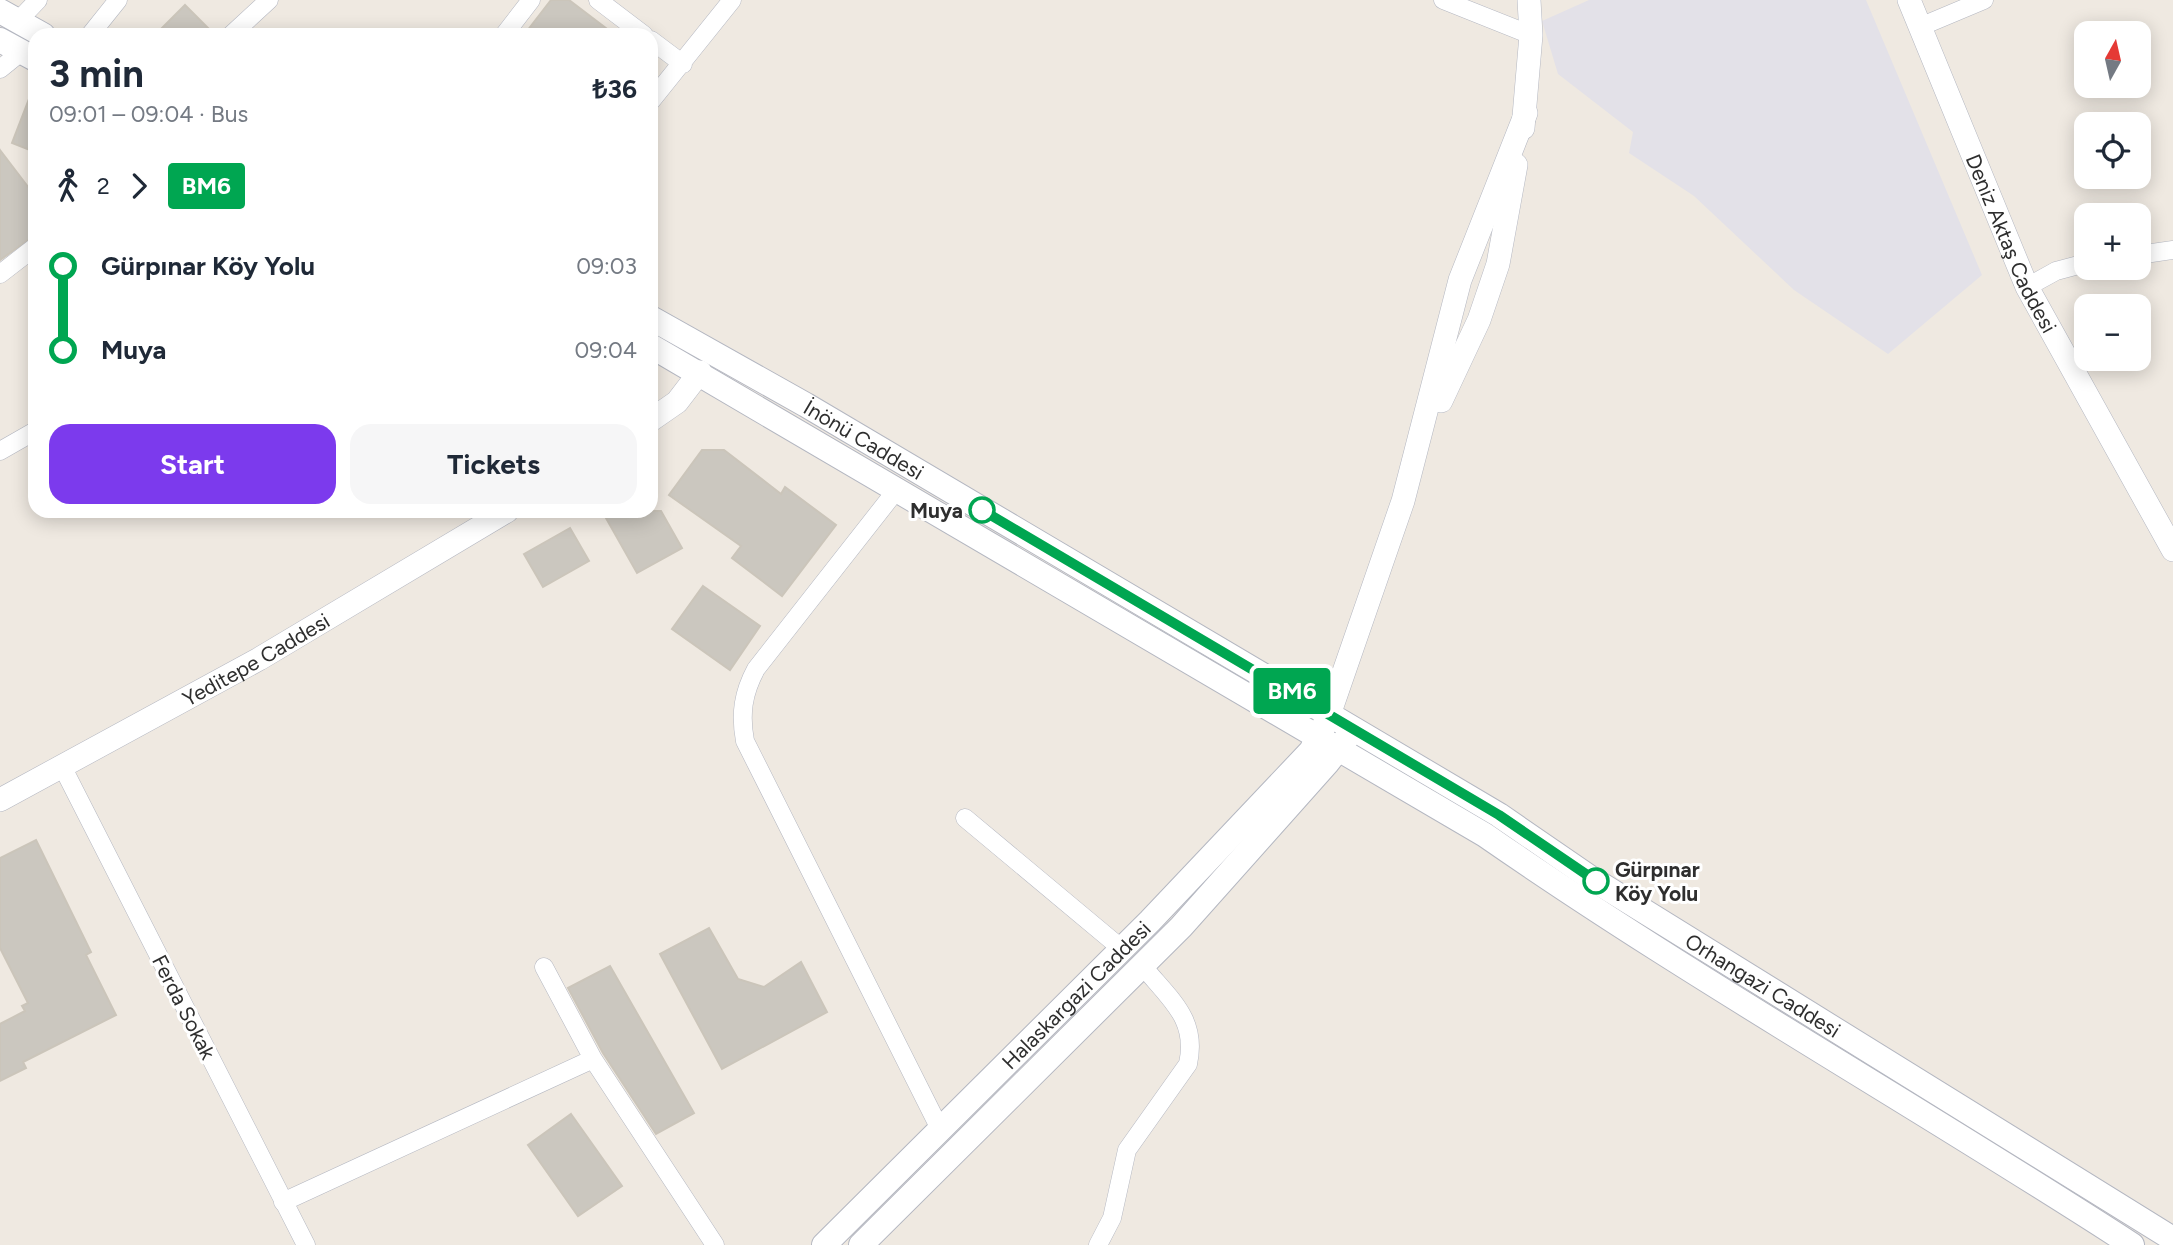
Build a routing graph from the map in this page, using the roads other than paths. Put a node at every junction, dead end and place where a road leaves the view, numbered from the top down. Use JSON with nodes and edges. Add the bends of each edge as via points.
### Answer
{"nodes":[{"id":1,"x":38,"y":0,"type":"edge"},
{"id":2,"x":118,"y":0,"type":"edge"},
{"id":3,"x":269,"y":0,"type":"edge"},
{"id":4,"x":531,"y":0,"type":"edge"},
{"id":5,"x":598,"y":0,"type":"edge"},
{"id":6,"x":732,"y":0,"type":"edge"},
{"id":7,"x":1443,"y":0,"type":"edge"},
{"id":8,"x":1529,"y":0,"type":"edge"},
{"id":9,"x":1909,"y":0,"type":"edge"},
{"id":10,"x":1984,"y":0,"type":"edge"},
{"id":11,"x":8,"y":16,"type":"edge"},
{"id":12,"x":1922,"y":26,"type":"junction"},
{"id":13,"x":30,"y":28,"type":"edge"},
{"id":14,"x":96,"y":28,"type":"edge"},
{"id":15,"x":238,"y":28,"type":"edge"},
{"id":16,"x":509,"y":28,"type":"edge"},
{"id":17,"x":635,"y":28,"type":"edge"},
{"id":18,"x":1531,"y":35,"type":"junction"},
{"id":19,"x":658,"y":45,"type":"edge"},
{"id":20,"x":19,"y":50,"type":"edge"},
{"id":21,"x":683,"y":64,"type":"junction"},
{"id":22,"x":0,"y":69,"type":"edge"},
{"id":23,"x":658,"y":93,"type":"edge"},
{"id":24,"x":1526,"y":113,"type":"junction"},
{"id":25,"x":2173,"y":250,"type":"edge"},
{"id":26,"x":28,"y":252,"type":"edge"},
{"id":27,"x":2151,"y":253,"type":"edge"},
{"id":28,"x":2074,"y":266,"type":"edge"},
{"id":29,"x":0,"y":274,"type":"edge"},
{"id":30,"x":2027,"y":287,"type":"junction"},
{"id":31,"x":658,"y":322,"type":"edge"},
{"id":32,"x":658,"y":349,"type":"edge"},
{"id":33,"x":700,"y":372,"type":"junction"},
{"id":34,"x":806,"y":404,"type":"junction"},
{"id":35,"x":658,"y":415,"type":"edge"},
{"id":36,"x":792,"y":426,"type":"junction"},
{"id":37,"x":28,"y":435,"type":"edge"},
{"id":38,"x":1419,"y":449,"type":"junction"},
{"id":39,"x":0,"y":451,"type":"edge"},
{"id":40,"x":905,"y":478,"type":"junction"},
{"id":41,"x":495,"y":518,"type":"edge"},
{"id":42,"x":2173,"y":550,"type":"edge"},
{"id":43,"x":1065,"y":559,"type":"junction"},
{"id":44,"x":1053,"y":581,"type":"junction"},
{"id":45,"x":1335,"y":732,"type":"junction"},
{"id":46,"x":63,"y":768,"type":"junction"},
{"id":47,"x":0,"y":800,"type":"edge"},
{"id":48,"x":965,"y":818,"type":"dead end"},
{"id":49,"x":1492,"y":825,"type":"junction"},
{"id":50,"x":1589,"y":877,"type":"junction"},
{"id":51,"x":1572,"y":895,"type":"junction"},
{"id":52,"x":1664,"y":923,"type":"junction"},
{"id":53,"x":1648,"y":942,"type":"junction"},
{"id":54,"x":1122,"y":949,"type":"junction"},
{"id":55,"x":1142,"y":965,"type":"junction"},
{"id":56,"x":544,"y":967,"type":"dead end"},
{"id":57,"x":1745,"y":972,"type":"junction"},
{"id":58,"x":1727,"y":991,"type":"junction"},
{"id":59,"x":593,"y":1059,"type":"junction"},
{"id":60,"x":1988,"y":1123,"type":"junction"},
{"id":61,"x":941,"y":1130,"type":"junction"},
{"id":62,"x":1975,"y":1144,"type":"junction"},
{"id":63,"x":953,"y":1154,"type":"junction"},
{"id":64,"x":284,"y":1202,"type":"junction"},
{"id":65,"x":2173,"y":1239,"type":"edge"},
{"id":66,"x":306,"y":1245,"type":"edge"},
{"id":67,"x":715,"y":1245,"type":"edge"},
{"id":68,"x":824,"y":1245,"type":"edge"},
{"id":69,"x":861,"y":1245,"type":"edge"},
{"id":70,"x":1098,"y":1245,"type":"edge"},
{"id":71,"x":2132,"y":1245,"type":"edge"}],
"edges":[{"from":1,"to":11,"type":"street"},
{"from":2,"to":14,"type":"street"},
{"from":3,"to":15,"type":"street"},
{"from":4,"to":16,"type":"street"},
{"from":5,"to":17,"type":"street"},
{"from":6,"to":21,"type":"street"},
{"from":7,"to":18,"type":"street"},
{"from":8,"to":18,"type":"street"},
{"from":9,"to":12,"type":"street","name":"Deniz Aktaş Caddesi"},
{"from":10,"to":12,"type":"street"},
{"from":11,"to":13,"type":"main road"},
{"from":12,"to":30,"type":"street","name":"Deniz Aktaş Caddesi"},
{"from":18,"to":24,"type":"street"},
{"from":19,"to":21,"type":"street"},
{"from":20,"to":22,"type":"street"},
{"from":21,"to":23,"type":"street"},
{"from":24,"to":38,"type":"street","via":[[1460,280]]},
{"from":24,"to":38,"type":"street","via":[[1498,264],[1479,320]]},
{"from":25,"to":27,"type":"street"},
{"from":26,"to":29,"type":"street"},
{"from":28,"to":30,"type":"street"},
{"from":30,"to":42,"type":"street","name":"Deniz Aktaş Caddesi"},
{"from":31,"to":34,"type":"main road","name":"İnönü Caddesi"},
{"from":32,"to":33,"type":"main road"},
{"from":33,"to":35,"type":"street","via":[[677,402]]},
{"from":33,"to":36,"type":"main road"},
{"from":34,"to":36,"type":"main road"},
{"from":34,"to":40,"type":"main road","name":"İnönü Caddesi"},
{"from":36,"to":40,"type":"main road"},
{"from":37,"to":39,"type":"street"},
{"from":38,"to":45,"type":"street"},
{"from":40,"to":43,"type":"main road","name":"İnönü Caddesi"},
{"from":40,"to":44,"type":"main road"},
{"from":40,"to":61,"type":"street","via":[[755,669],[744,695],[742,726],[745,741]]},
{"from":41,"to":46,"type":"street","name":"Yeditepe Caddesi","via":[[259,659]]},
{"from":43,"to":44,"type":"main road"},
{"from":43,"to":45,"type":"main road","name":"İnönü Caddesi"},
{"from":44,"to":45,"type":"main road"},
{"from":45,"to":49,"type":"main road","name":"Orhangazi Caddesi"},
{"from":45,"to":54,"type":"main road","name":"Halaskargazi Caddesi","via":[[1311,751]]},
{"from":45,"to":55,"type":"main road"},
{"from":46,"to":47,"type":"street","name":"Yeditepe Caddesi"},
{"from":46,"to":64,"type":"street","name":"Ferda Sokak"},
{"from":48,"to":54,"type":"street"},
{"from":49,"to":50,"type":"main road","name":"Orhangazi Caddesi"},
{"from":49,"to":51,"type":"main road","name":"Orhangazi Caddesi"},
{"from":50,"to":51,"type":"main road"},
{"from":50,"to":52,"type":"main road","name":"Orhangazi Caddesi"},
{"from":51,"to":53,"type":"main road","name":"Orhangazi Caddesi"},
{"from":52,"to":53,"type":"main road"},
{"from":52,"to":57,"type":"main road","name":"Orhangazi Caddesi"},
{"from":53,"to":58,"type":"main road","name":"Orhangazi Caddesi"},
{"from":54,"to":55,"type":"main road"},
{"from":54,"to":61,"type":"main road","name":"Halaskargazi Caddesi"},
{"from":55,"to":63,"type":"main road"},
{"from":55,"to":70,"type":"street","via":[[1182,1014],[1191,1031],[1191,1051],[1188,1064],[1126,1150],[1112,1218]]},
{"from":56,"to":59,"type":"street"},
{"from":57,"to":58,"type":"main road"},
{"from":57,"to":60,"type":"main road","name":"Orhangazi Caddesi"},
{"from":58,"to":62,"type":"main road","name":"Orhangazi Caddesi"},
{"from":59,"to":64,"type":"street"},
{"from":59,"to":67,"type":"street"},
{"from":60,"to":62,"type":"main road"},
{"from":60,"to":65,"type":"main road","name":"Orhangazi Caddesi"},
{"from":61,"to":63,"type":"main road"},
{"from":61,"to":68,"type":"main road","name":"Halaskargazi Caddesi"},
{"from":62,"to":71,"type":"main road","name":"Orhangazi Caddesi"},
{"from":63,"to":69,"type":"main road"},
{"from":64,"to":66,"type":"street","name":"Ferda Sokak"}]}
